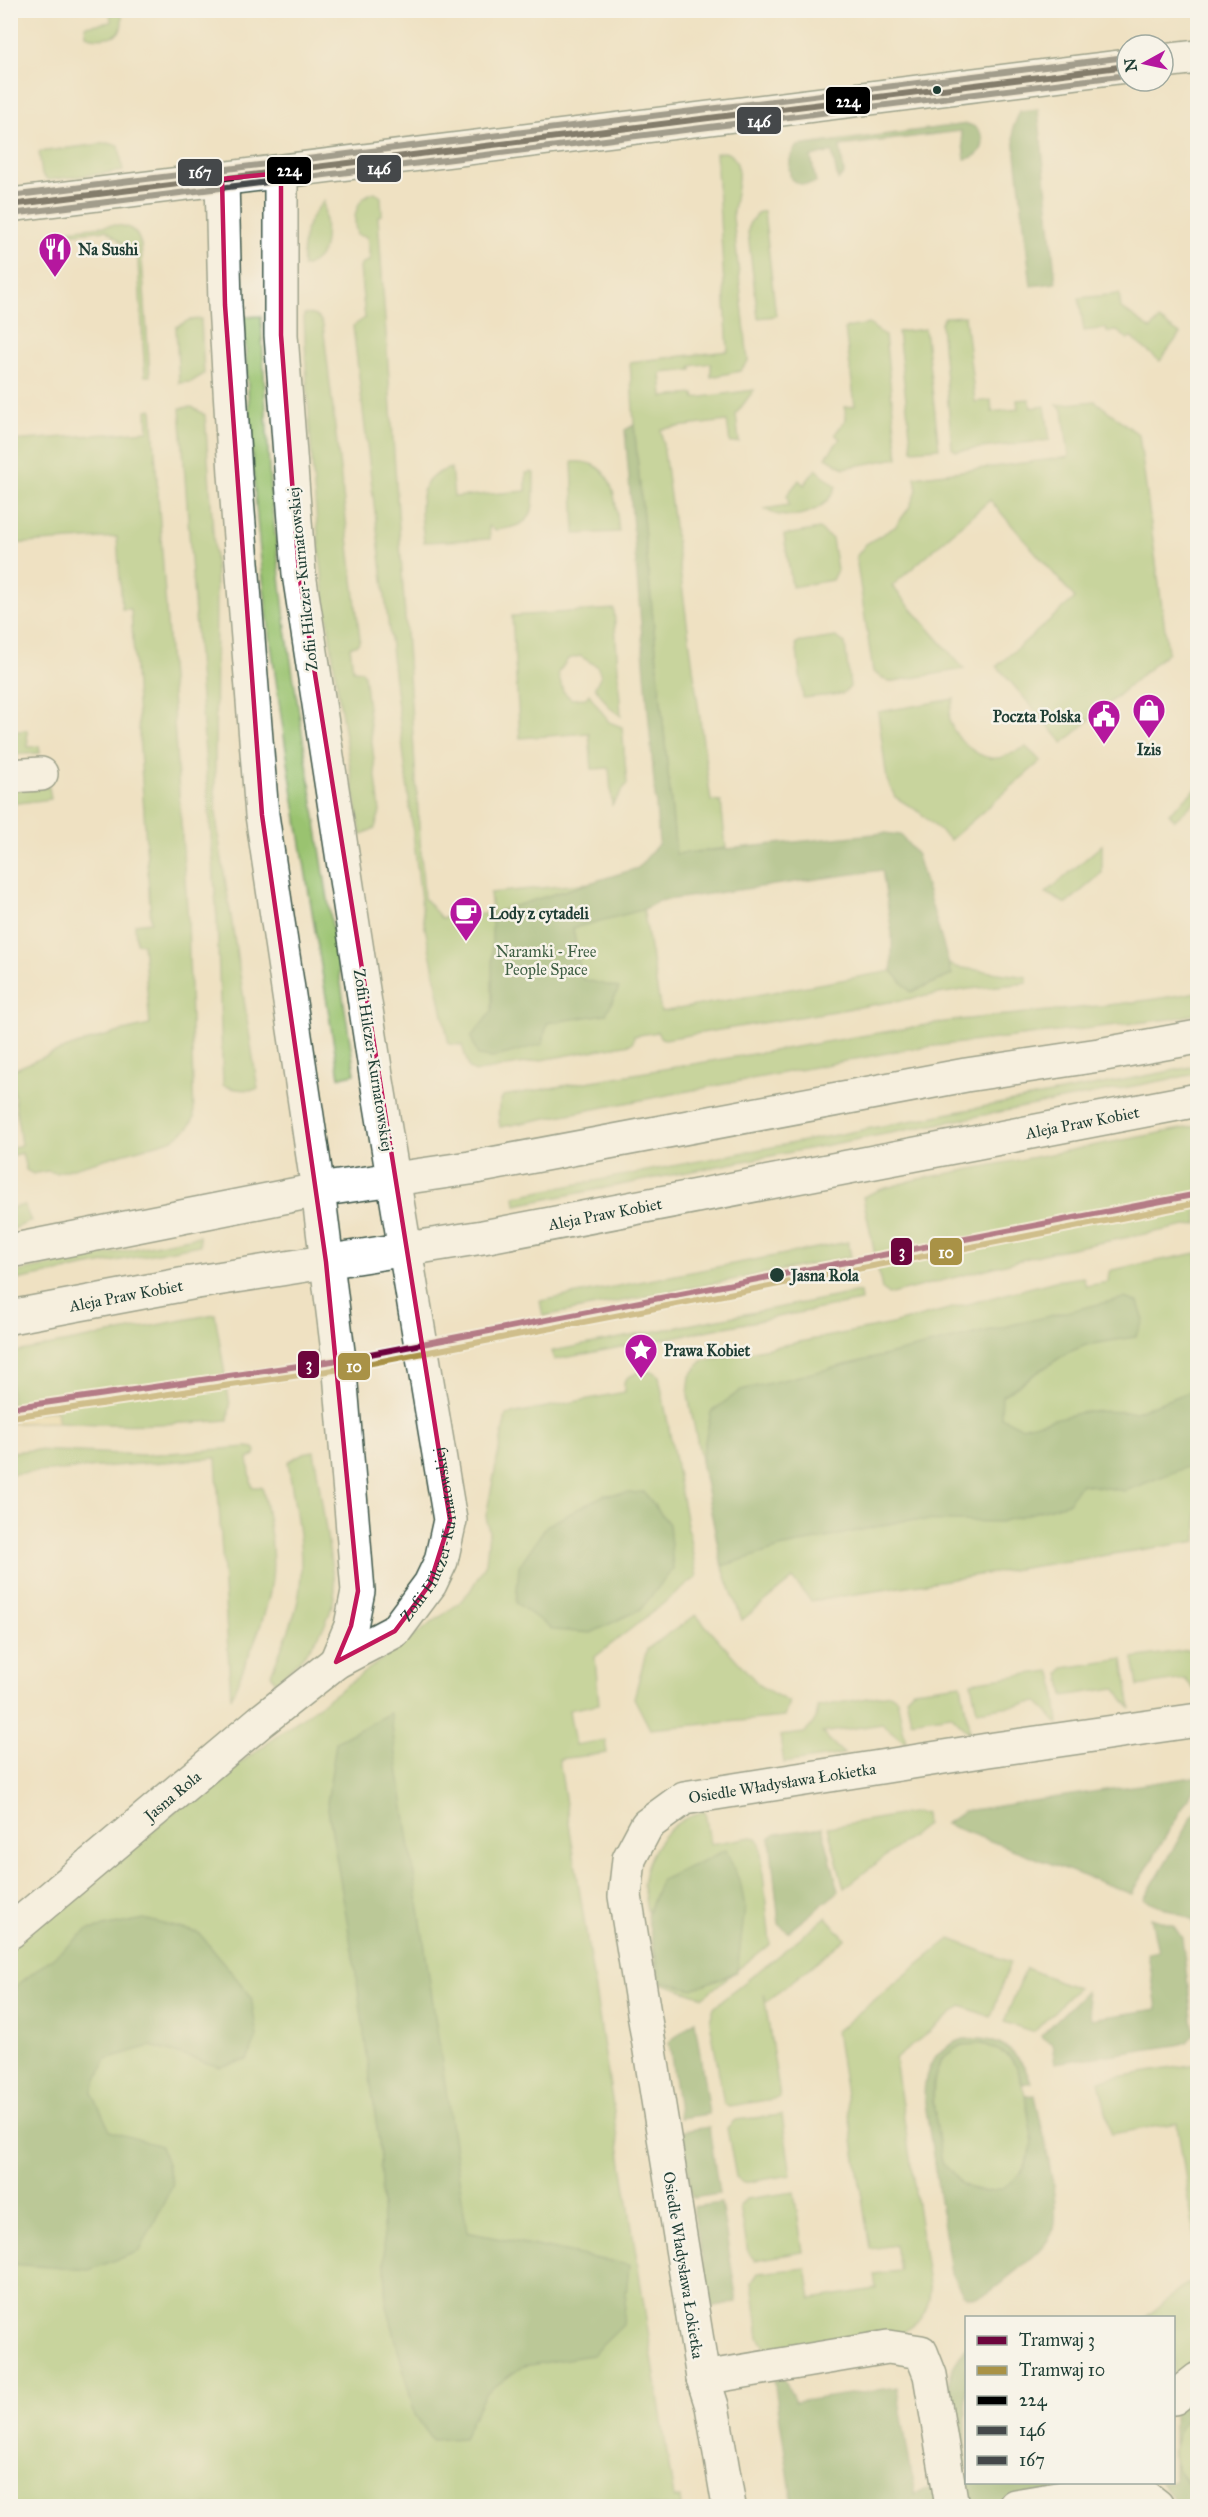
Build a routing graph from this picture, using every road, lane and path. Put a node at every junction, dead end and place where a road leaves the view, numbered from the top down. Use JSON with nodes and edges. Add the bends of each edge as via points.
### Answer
{"nodes":[{"id":1,"x":1197,"y":57,"type":"edge"},
{"id":2,"x":1175,"y":60,"type":"edge"},
{"id":3,"x":1115,"y":67,"type":"edge"},
{"id":4,"x":281,"y":173,"type":"junction"},
{"id":5,"x":222,"y":179,"type":"junction"},
{"id":6,"x":10,"y":205,"type":"edge"},
{"id":7,"x":1197,"y":1037,"type":"edge"},
{"id":8,"x":1197,"y":1100,"type":"edge"},
{"id":9,"x":394,"y":1179,"type":"junction"},
{"id":10,"x":318,"y":1190,"type":"junction"},
{"id":11,"x":406,"y":1250,"type":"junction"},
{"id":12,"x":10,"y":1251,"type":"edge"},
{"id":13,"x":326,"y":1262,"type":"junction"},
{"id":14,"x":10,"y":1317,"type":"edge"},
{"id":15,"x":336,"y":1662,"type":"junction"},
{"id":16,"x":1197,"y":1719,"type":"edge"},
{"id":17,"x":10,"y":1932,"type":"edge"},
{"id":18,"x":703,"y":2378,"type":"junction"},
{"id":19,"x":1197,"y":2379,"type":"edge"},
{"id":20,"x":1175,"y":2396,"type":"edge"},
{"id":21,"x":1142,"y":2492,"type":"edge"},
{"id":22,"x":729,"y":2506,"type":"edge"},
{"id":23,"x":952,"y":2506,"type":"edge"},
{"id":24,"x":1015,"y":2506,"type":"edge"}],
"edges":[{"from":1,"to":2,"type":"street"},
{"from":3,"to":4,"type":"street"},
{"from":4,"to":5,"type":"street"},
{"from":4,"to":9,"type":"street","name":"Zofii Hilczer-Kurnatowskiej","via":[[281,334],[299,574]]},
{"from":5,"to":6,"type":"street"},
{"from":5,"to":10,"type":"street","via":[[225,305],[262,815]]},
{"from":7,"to":9,"type":"street","via":[[966,1074],[540,1156]]},
{"from":8,"to":11,"type":"street","name":"Aleja Praw Kobiet"},
{"from":9,"to":10,"type":"street"},
{"from":9,"to":11,"type":"street","name":"Zofii Hilczer-Kurnatowskiej"},
{"from":10,"to":12,"type":"street"},
{"from":10,"to":13,"type":"street"},
{"from":11,"to":13,"type":"street","name":"Aleja Praw Kobiet"},
{"from":11,"to":15,"type":"street","name":"Zofii Hilczer-Kurnatowskiej","via":[[450,1520],[441,1561],[430,1584],[395,1631]]},
{"from":13,"to":14,"type":"street","name":"Aleja Praw Kobiet"},
{"from":13,"to":15,"type":"street","via":[[339,1360],[358,1591],[351,1626]]},
{"from":15,"to":17,"type":"street","name":"Jasna Rola","via":[[239,1738]]},
{"from":16,"to":18,"type":"street","name":"Osiedle Władysława Łokietka","via":[[684,1798],[646,1825],[629,1859],[625,1896]]},
{"from":18,"to":22,"type":"street","name":"Osiedle Władysława Łokietka","via":[[712,2406]]},
{"from":18,"to":23,"type":"street","name":"Osiedle Władysława Łokietka","via":[[888,2346],[921,2352],[930,2375]]},
{"from":19,"to":20,"type":"street"},
{"from":21,"to":24,"type":"street"}]}
